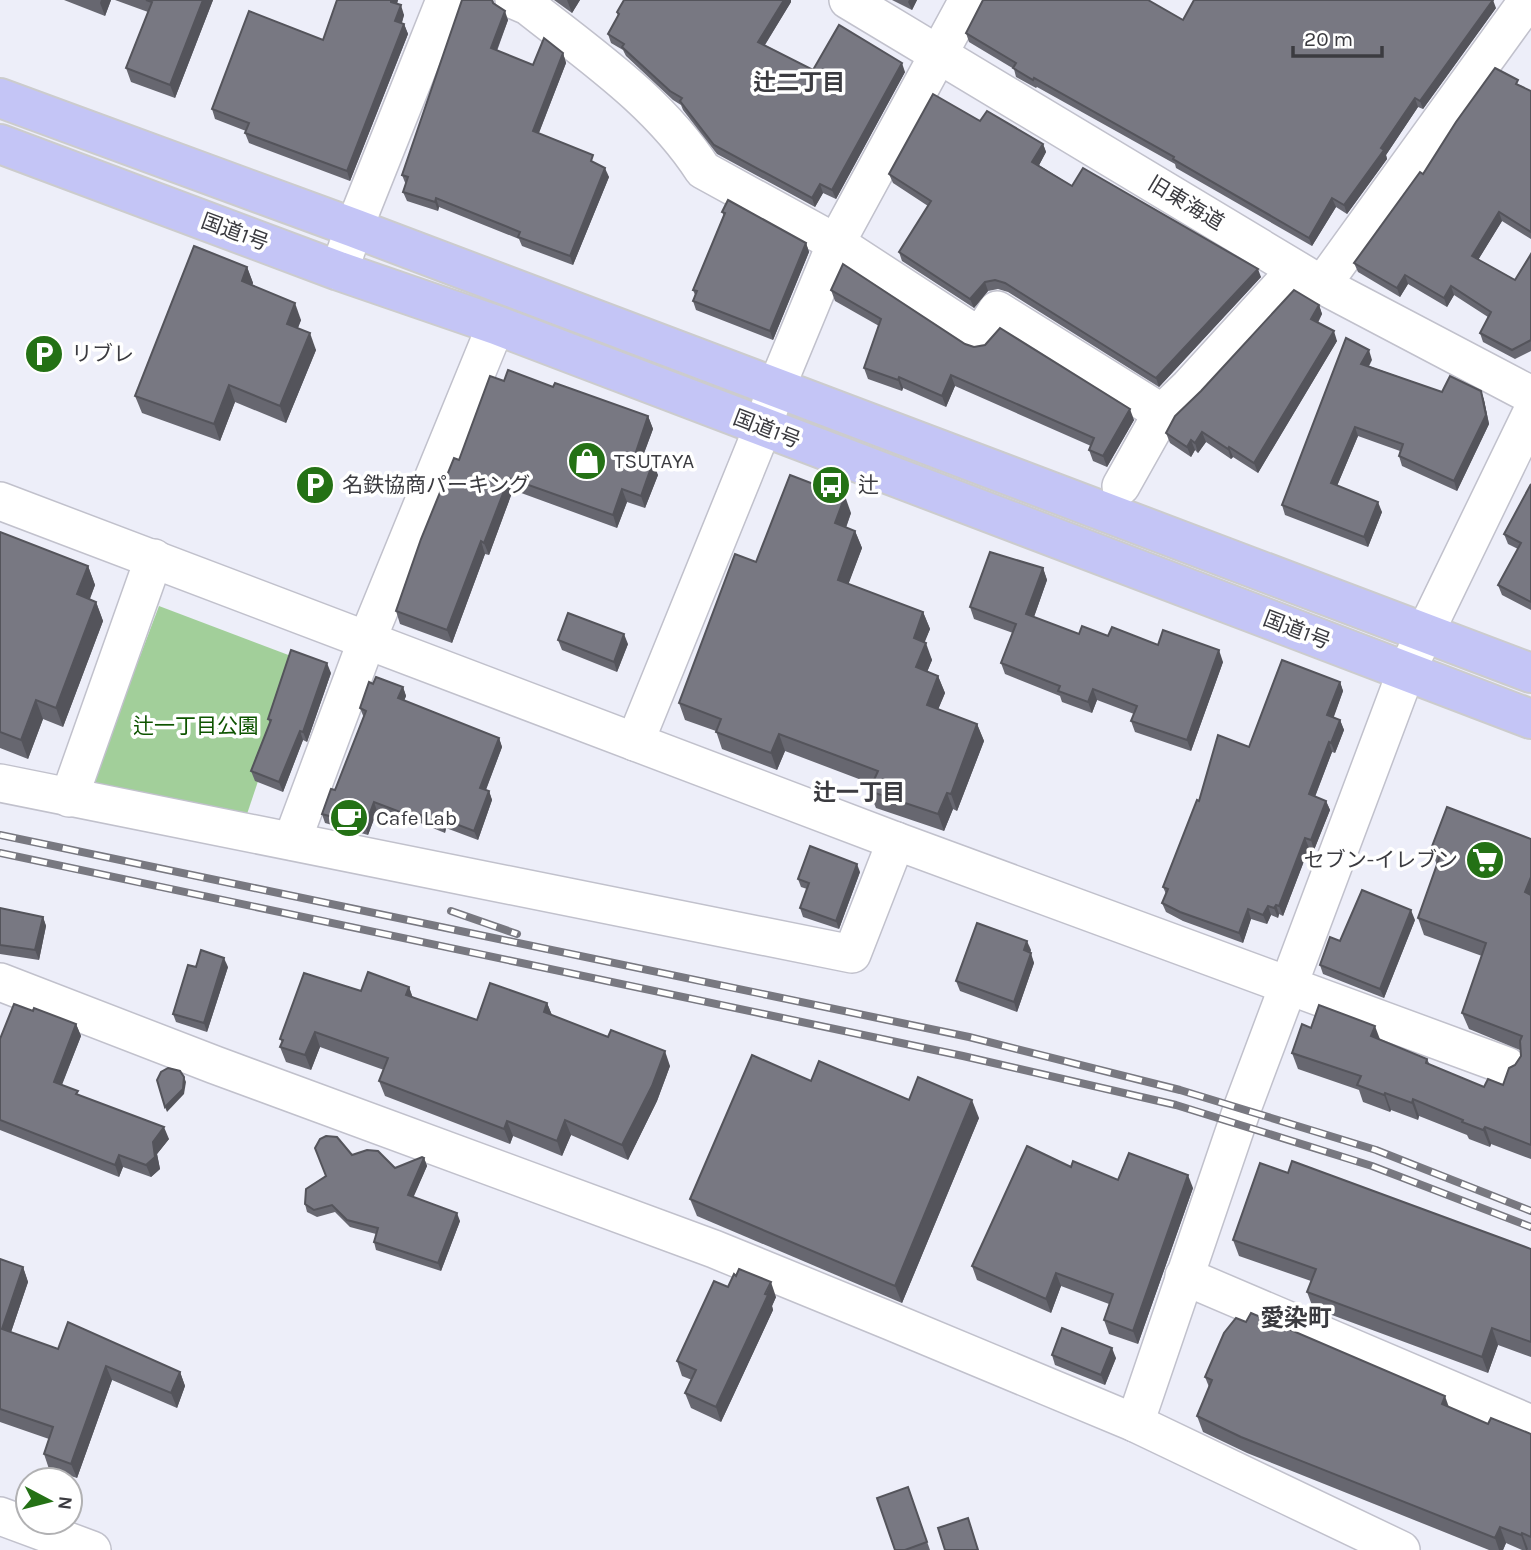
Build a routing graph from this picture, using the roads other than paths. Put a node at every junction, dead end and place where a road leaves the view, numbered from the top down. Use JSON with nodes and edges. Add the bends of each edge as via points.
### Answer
{"nodes":[{"id":1,"x":444,"y":0,"type":"edge"},
{"id":2,"x":514,"y":0,"type":"edge"},
{"id":3,"x":848,"y":0,"type":"edge"},
{"id":4,"x":968,"y":0,"type":"edge"},
{"id":5,"x":1528,"y":0,"type":"edge"},
{"id":6,"x":939,"y":54,"type":"junction"},
{"id":7,"x":0,"y":98,"type":"edge"},
{"id":8,"x":0,"y":144,"type":"edge"},
{"id":9,"x":354,"y":228,"type":"junction"},
{"id":10,"x":836,"y":243,"type":"junction"},
{"id":11,"x":339,"y":271,"type":"junction"},
{"id":12,"x":1309,"y":278,"type":"junction"},
{"id":13,"x":496,"y":325,"type":"junction"},
{"id":14,"x":776,"y":388,"type":"junction"},
{"id":15,"x":1531,"y":395,"type":"edge"},
{"id":16,"x":1162,"y":412,"type":"junction"},
{"id":17,"x":1531,"y":414,"type":"edge"},
{"id":18,"x":763,"y":427,"type":"junction"},
{"id":19,"x":1121,"y":486,"type":"dead end"},
{"id":20,"x":0,"y":501,"type":"edge"},
{"id":21,"x":155,"y":558,"type":"junction"},
{"id":22,"x":1425,"y":633,"type":"junction"},
{"id":23,"x":367,"y":640,"type":"junction"},
{"id":24,"x":1406,"y":671,"type":"junction"},
{"id":25,"x":1531,"y":673,"type":"edge"},
{"id":26,"x":1531,"y":719,"type":"edge"},
{"id":27,"x":635,"y":742,"type":"junction"},
{"id":28,"x":0,"y":783,"type":"edge"},
{"id":29,"x":69,"y":798,"type":"junction"},
{"id":30,"x":292,"y":841,"type":"junction"},
{"id":31,"x":895,"y":841,"type":"junction"},
{"id":32,"x":0,"y":982,"type":"edge"},
{"id":33,"x":1287,"y":984,"type":"junction"},
{"id":34,"x":1507,"y":1066,"type":"edge"},
{"id":35,"x":1184,"y":1276,"type":"junction"},
{"id":36,"x":1135,"y":1423,"type":"junction"},
{"id":37,"x":1531,"y":1424,"type":"edge"},
{"id":38,"x":0,"y":1516,"type":"edge"},
{"id":39,"x":92,"y":1550,"type":"edge"},
{"id":40,"x":1401,"y":1550,"type":"edge"}],
"edges":[{"from":1,"to":9,"type":"street"},
{"from":2,"to":10,"type":"street","via":[[528,6],[638,93],[704,170]]},
{"from":3,"to":6,"type":"street","name":"旧東海道"},
{"from":4,"to":6,"type":"street"},
{"from":5,"to":12,"type":"street"},
{"from":6,"to":10,"type":"street"},
{"from":6,"to":12,"type":"street","name":"旧東海道"},
{"from":7,"to":9,"type":"highway","name":"国道1号"},
{"from":8,"to":11,"type":"highway","name":"国道1号"},
{"from":9,"to":11,"type":"street"},
{"from":9,"to":14,"type":"highway","name":"国道1号"},
{"from":10,"to":14,"type":"street"},
{"from":10,"to":16,"type":"street","via":[[980,337],[997,310]]},
{"from":11,"to":13,"type":"highway","name":"国道1号"},
{"from":12,"to":15,"type":"street","name":"旧東海道"},
{"from":12,"to":16,"type":"street"},
{"from":13,"to":18,"type":"highway","name":"国道1号"},
{"from":13,"to":23,"type":"street"},
{"from":14,"to":18,"type":"street"},
{"from":14,"to":22,"type":"highway","name":"国道1号"},
{"from":16,"to":19,"type":"street"},
{"from":17,"to":22,"type":"street"},
{"from":18,"to":24,"type":"highway","name":"国道1号"},
{"from":18,"to":27,"type":"street"},
{"from":20,"to":21,"type":"street"},
{"from":21,"to":23,"type":"street"},
{"from":21,"to":29,"type":"street"},
{"from":22,"to":24,"type":"street"},
{"from":22,"to":25,"type":"highway","name":"国道1号"},
{"from":23,"to":27,"type":"street"},
{"from":23,"to":30,"type":"street"},
{"from":24,"to":26,"type":"highway","name":"国道1号"},
{"from":24,"to":33,"type":"street"},
{"from":27,"to":31,"type":"street"},
{"from":28,"to":29,"type":"street"},
{"from":29,"to":30,"type":"street"},
{"from":30,"to":31,"type":"street","via":[[852,954]]},
{"from":31,"to":33,"type":"street"},
{"from":32,"to":36,"type":"street","via":[[714,1249]]},
{"from":33,"to":34,"type":"street"},
{"from":33,"to":35,"type":"street"},
{"from":35,"to":36,"type":"street"},
{"from":35,"to":37,"type":"street"},
{"from":36,"to":40,"type":"street"},
{"from":38,"to":39,"type":"street"}]}
